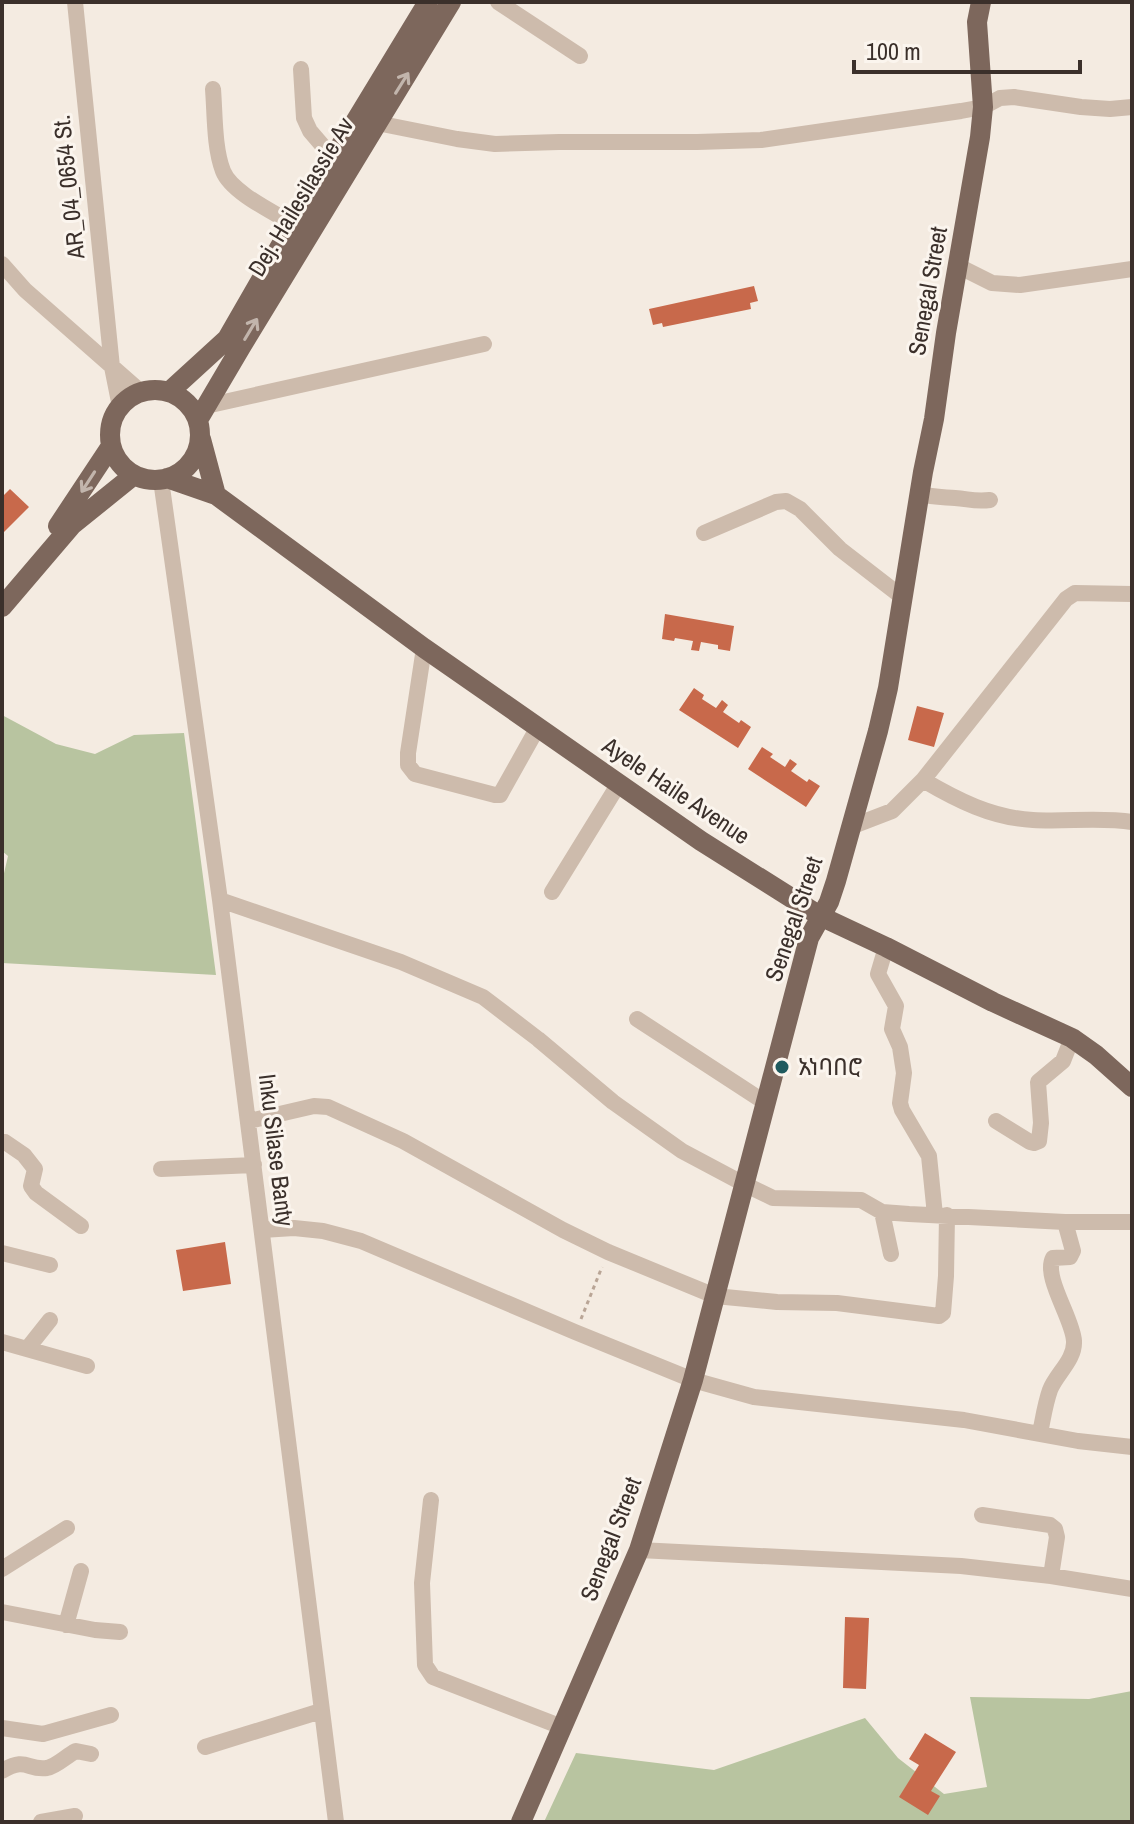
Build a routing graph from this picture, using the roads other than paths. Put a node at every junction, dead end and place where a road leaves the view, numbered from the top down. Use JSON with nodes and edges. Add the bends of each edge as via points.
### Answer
{"nodes":[{"id":1,"x":75,"y":2,"type":"edge"},
{"id":2,"x":428,"y":2,"type":"edge"},
{"id":3,"x":451,"y":2,"type":"edge"},
{"id":4,"x":498,"y":2,"type":"edge"},
{"id":5,"x":981,"y":2,"type":"edge"},
{"id":6,"x":580,"y":56,"type":"dead end"},
{"id":7,"x":301,"y":69,"type":"dead end"},
{"id":8,"x":213,"y":89,"type":"dead end"},
{"id":9,"x":983,"y":107,"type":"junction"},
{"id":10,"x":1132,"y":107,"type":"edge"},
{"id":11,"x":377,"y":123,"type":"junction"},
{"id":12,"x":334,"y":159,"type":"junction"},
{"id":13,"x":293,"y":224,"type":"junction"},
{"id":14,"x":2,"y":264,"type":"edge"},
{"id":15,"x":958,"y":266,"type":"junction"},
{"id":16,"x":1132,"y":269,"type":"edge"},
{"id":17,"x":484,"y":344,"type":"dead end"},
{"id":18,"x":112,"y":367,"type":"junction"},
{"id":19,"x":141,"y":392,"type":"junction"},
{"id":20,"x":169,"y":392,"type":"junction"},
{"id":21,"x":120,"y":407,"type":"junction"},
{"id":22,"x":202,"y":422,"type":"junction"},
{"id":23,"x":111,"y":446,"type":"junction"},
{"id":24,"x":134,"y":475,"type":"junction"},
{"id":25,"x":163,"y":481,"type":"junction"},
{"id":26,"x":920,"y":494,"type":"junction"},
{"id":27,"x":216,"y":495,"type":"junction"},
{"id":28,"x":990,"y":500,"type":"dead end"},
{"id":29,"x":704,"y":533,"type":"dead end"},
{"id":30,"x":2,"y":591,"type":"edge"},
{"id":31,"x":1132,"y":594,"type":"edge"},
{"id":32,"x":902,"y":597,"type":"junction"},
{"id":33,"x":2,"y":607,"type":"edge"},
{"id":34,"x":424,"y":648,"type":"junction"},
{"id":35,"x":538,"y":727,"type":"junction"},
{"id":36,"x":923,"y":780,"type":"junction"},
{"id":37,"x":618,"y":785,"type":"junction"},
{"id":38,"x":1132,"y":822,"type":"edge"},
{"id":39,"x":853,"y":826,"type":"junction"},
{"id":40,"x":552,"y":892,"type":"dead end"},
{"id":41,"x":220,"y":900,"type":"junction"},
{"id":42,"x":820,"y":916,"type":"junction"},
{"id":43,"x":886,"y":947,"type":"junction"},
{"id":44,"x":637,"y":1019,"type":"dead end"},
{"id":45,"x":1072,"y":1038,"type":"junction"},
{"id":46,"x":1132,"y":1087,"type":"edge"},
{"id":47,"x":766,"y":1103,"type":"junction"},
{"id":48,"x":249,"y":1121,"type":"junction"},
{"id":49,"x":996,"y":1121,"type":"dead end"},
{"id":50,"x":2,"y":1142,"type":"edge"},
{"id":51,"x":254,"y":1165,"type":"junction"},
{"id":52,"x":161,"y":1169,"type":"dead end"},
{"id":53,"x":744,"y":1184,"type":"junction"},
{"id":54,"x":882,"y":1212,"type":"junction"},
{"id":55,"x":941,"y":1215,"type":"junction"},
{"id":56,"x":1065,"y":1222,"type":"junction"},
{"id":57,"x":1132,"y":1222,"type":"edge"},
{"id":58,"x":81,"y":1226,"type":"dead end"},
{"id":59,"x":262,"y":1230,"type":"junction"},
{"id":60,"x":2,"y":1253,"type":"edge"},
{"id":61,"x":891,"y":1254,"type":"dead end"},
{"id":62,"x":50,"y":1265,"type":"dead end"},
{"id":63,"x":715,"y":1296,"type":"junction"},
{"id":64,"x":50,"y":1320,"type":"dead end"},
{"id":65,"x":2,"y":1342,"type":"edge"},
{"id":66,"x":27,"y":1349,"type":"junction"},
{"id":67,"x":87,"y":1366,"type":"dead end"},
{"id":68,"x":693,"y":1380,"type":"junction"},
{"id":69,"x":1040,"y":1433,"type":"junction"},
{"id":70,"x":1132,"y":1447,"type":"edge"},
{"id":71,"x":431,"y":1500,"type":"dead end"},
{"id":72,"x":982,"y":1515,"type":"dead end"},
{"id":73,"x":67,"y":1528,"type":"dead end"},
{"id":74,"x":639,"y":1550,"type":"junction"},
{"id":75,"x":2,"y":1569,"type":"edge"},
{"id":76,"x":81,"y":1571,"type":"dead end"},
{"id":77,"x":1051,"y":1576,"type":"junction"},
{"id":78,"x":1132,"y":1589,"type":"edge"},
{"id":79,"x":2,"y":1612,"type":"edge"},
{"id":80,"x":66,"y":1625,"type":"junction"},
{"id":81,"x":120,"y":1632,"type":"dead end"},
{"id":82,"x":321,"y":1711,"type":"junction"},
{"id":83,"x":111,"y":1715,"type":"dead end"},
{"id":84,"x":562,"y":1727,"type":"junction"},
{"id":85,"x":2,"y":1728,"type":"edge"},
{"id":86,"x":205,"y":1747,"type":"dead end"},
{"id":87,"x":91,"y":1754,"type":"dead end"},
{"id":88,"x":2,"y":1771,"type":"edge"},
{"id":89,"x":75,"y":1816,"type":"dead end"},
{"id":90,"x":41,"y":1822,"type":"edge"},
{"id":91,"x":336,"y":1822,"type":"edge"},
{"id":92,"x":521,"y":1822,"type":"edge"}],
"edges":[{"from":1,"to":18,"type":"street","name":"AR_04_0654 St."},
{"from":2,"to":12,"type":"main road","name":"Dej. Hailesilassie Av"},
{"from":11,"to":3,"type":"main road","name":"Dej. Hailesilassie Av","one_way":true},
{"from":4,"to":6,"type":"street"},
{"from":5,"to":9,"type":"main road","name":"Senegal Street","via":[[977,36]]},
{"from":7,"to":12,"type":"street","via":[[304,118]]},
{"from":8,"to":13,"type":"street","via":[[223,172],[245,195]]},
{"from":9,"to":10,"type":"street","via":[[1014,97],[1081,107]]},
{"from":9,"to":11,"type":"street","via":[[761,140],[697,142],[495,144]]},
{"from":9,"to":15,"type":"main road","name":"Senegal Street"},
{"from":22,"to":11,"type":"main road","name":"Dej. Hailesilassie Av","one_way":true},
{"from":12,"to":13,"type":"main road","name":"Dej. Hailesilassie Av"},
{"from":13,"to":20,"type":"main road","name":"Dej. Hailesilassie Av","via":[[227,339]]},
{"from":14,"to":18,"type":"street"},
{"from":15,"to":16,"type":"street","via":[[992,283],[1020,285]]},
{"from":15,"to":26,"type":"main road","name":"Senegal Street"},
{"from":17,"to":22,"type":"street"},
{"from":18,"to":19,"type":"street"},
{"from":18,"to":21,"type":"street","name":"AR_04_0654 St."},
{"from":19,"to":20,"type":"main road"},
{"from":19,"to":21,"type":"main road"},
{"from":20,"to":22,"type":"main road","via":[[186,401]]},
{"from":21,"to":23,"type":"main road","via":[[110,427]]},
{"from":22,"to":25,"type":"main road","name":"Dej. Hailesilassie Av","via":[[190,464]]},
{"from":22,"to":27,"type":"main road"},
{"from":23,"to":24,"type":"main road"},
{"from":23,"to":30,"type":"main road","one_way":true,"via":[[65,518]]},
{"from":24,"to":25,"type":"main road"},
{"from":24,"to":33,"type":"main road","via":[[72,525]]},
{"from":25,"to":27,"type":"main road","name":"Ayele Haile Avenue"},
{"from":25,"to":41,"type":"street","name":"Inku Silase Banty"},
{"from":26,"to":28,"type":"street"},
{"from":26,"to":32,"type":"main road","name":"Senegal Street"},
{"from":27,"to":34,"type":"main road","name":"Ayele Haile Avenue"},
{"from":29,"to":32,"type":"street","via":[[786,501]]},
{"from":31,"to":36,"type":"street","via":[[1075,593],[1066,599]]},
{"from":32,"to":39,"type":"main road","name":"Senegal Street","via":[[888,688]]},
{"from":34,"to":35,"type":"main road","name":"Ayele Haile Avenue"},
{"from":34,"to":35,"type":"street","via":[[408,753],[415,774],[500,795]]},
{"from":35,"to":37,"type":"main road","name":"Ayele Haile Avenue"},
{"from":36,"to":38,"type":"street","via":[[977,809],[1003,815]]},
{"from":36,"to":39,"type":"street","via":[[892,811]]},
{"from":37,"to":40,"type":"street"},
{"from":37,"to":42,"type":"main road","name":"Ayele Haile Avenue"},
{"from":39,"to":42,"type":"main road","name":"Senegal Street"},
{"from":41,"to":48,"type":"street","name":"Inku Silase Banty"},
{"from":41,"to":53,"type":"street","via":[[401,962],[483,997],[613,1102],[682,1151]]},
{"from":42,"to":43,"type":"main road","name":"Ayele Haile Avenue"},
{"from":42,"to":47,"type":"main road","name":"Senegal Street","via":[[809,938]]},
{"from":43,"to":45,"type":"main road","name":"Ayele Haile Avenue"},
{"from":43,"to":55,"type":"street","via":[[878,974],[896,1006],[892,1029],[904,1073],[900,1103],[929,1156]]},
{"from":44,"to":47,"type":"street"},
{"from":45,"to":46,"type":"main road","name":"Ayele Haile Avenue"},
{"from":45,"to":49,"type":"street","via":[[1063,1061],[1038,1082],[1039,1141],[1030,1142]]},
{"from":47,"to":53,"type":"main road","name":"Senegal Street"},
{"from":48,"to":51,"type":"street","name":"Inku Silase Banty"},
{"from":48,"to":63,"type":"street","via":[[328,1107],[403,1141],[608,1252]]},
{"from":50,"to":58,"type":"street","via":[[35,1169],[31,1186],[36,1193]]},
{"from":51,"to":52,"type":"street"},
{"from":51,"to":59,"type":"street","name":"Inku Silase Banty"},
{"from":53,"to":54,"type":"street","via":[[773,1198],[861,1200]]},
{"from":53,"to":63,"type":"main road","name":"Senegal Street"},
{"from":54,"to":55,"type":"street"},
{"from":54,"to":61,"type":"street"},
{"from":55,"to":56,"type":"street"},
{"from":55,"to":63,"type":"street","via":[[946,1276],[939,1316]]},
{"from":56,"to":57,"type":"street"},
{"from":56,"to":69,"type":"street","via":[[1072,1255],[1053,1258],[1050,1264],[1074,1349],[1050,1388]]},
{"from":59,"to":68,"type":"street","via":[[323,1231],[361,1241]]},
{"from":59,"to":82,"type":"street","name":"Inku Silase Banty"},
{"from":60,"to":62,"type":"street"},
{"from":63,"to":68,"type":"main road","name":"Senegal Street"},
{"from":64,"to":66,"type":"street"},
{"from":65,"to":66,"type":"street"},
{"from":66,"to":67,"type":"street"},
{"from":68,"to":69,"type":"street","via":[[754,1397]]},
{"from":68,"to":74,"type":"main road","name":"Senegal Street"},
{"from":69,"to":70,"type":"street"},
{"from":71,"to":84,"type":"street","via":[[422,1583],[425,1665],[433,1677]]},
{"from":72,"to":77,"type":"street","via":[[1055,1529]]},
{"from":73,"to":75,"type":"street"},
{"from":74,"to":77,"type":"street","via":[[961,1566]]},
{"from":74,"to":84,"type":"main road","name":"Senegal Street"},
{"from":76,"to":80,"type":"street"},
{"from":77,"to":78,"type":"street"},
{"from":79,"to":80,"type":"street"},
{"from":80,"to":81,"type":"street"},
{"from":82,"to":86,"type":"street"},
{"from":82,"to":91,"type":"street","name":"Inku Silase Banty"},
{"from":83,"to":85,"type":"street","via":[[43,1734]]},
{"from":84,"to":92,"type":"main road","name":"Senegal Street"},
{"from":87,"to":88,"type":"street","via":[[76,1751],[51,1767],[24,1764]]},
{"from":89,"to":90,"type":"street"}]}
